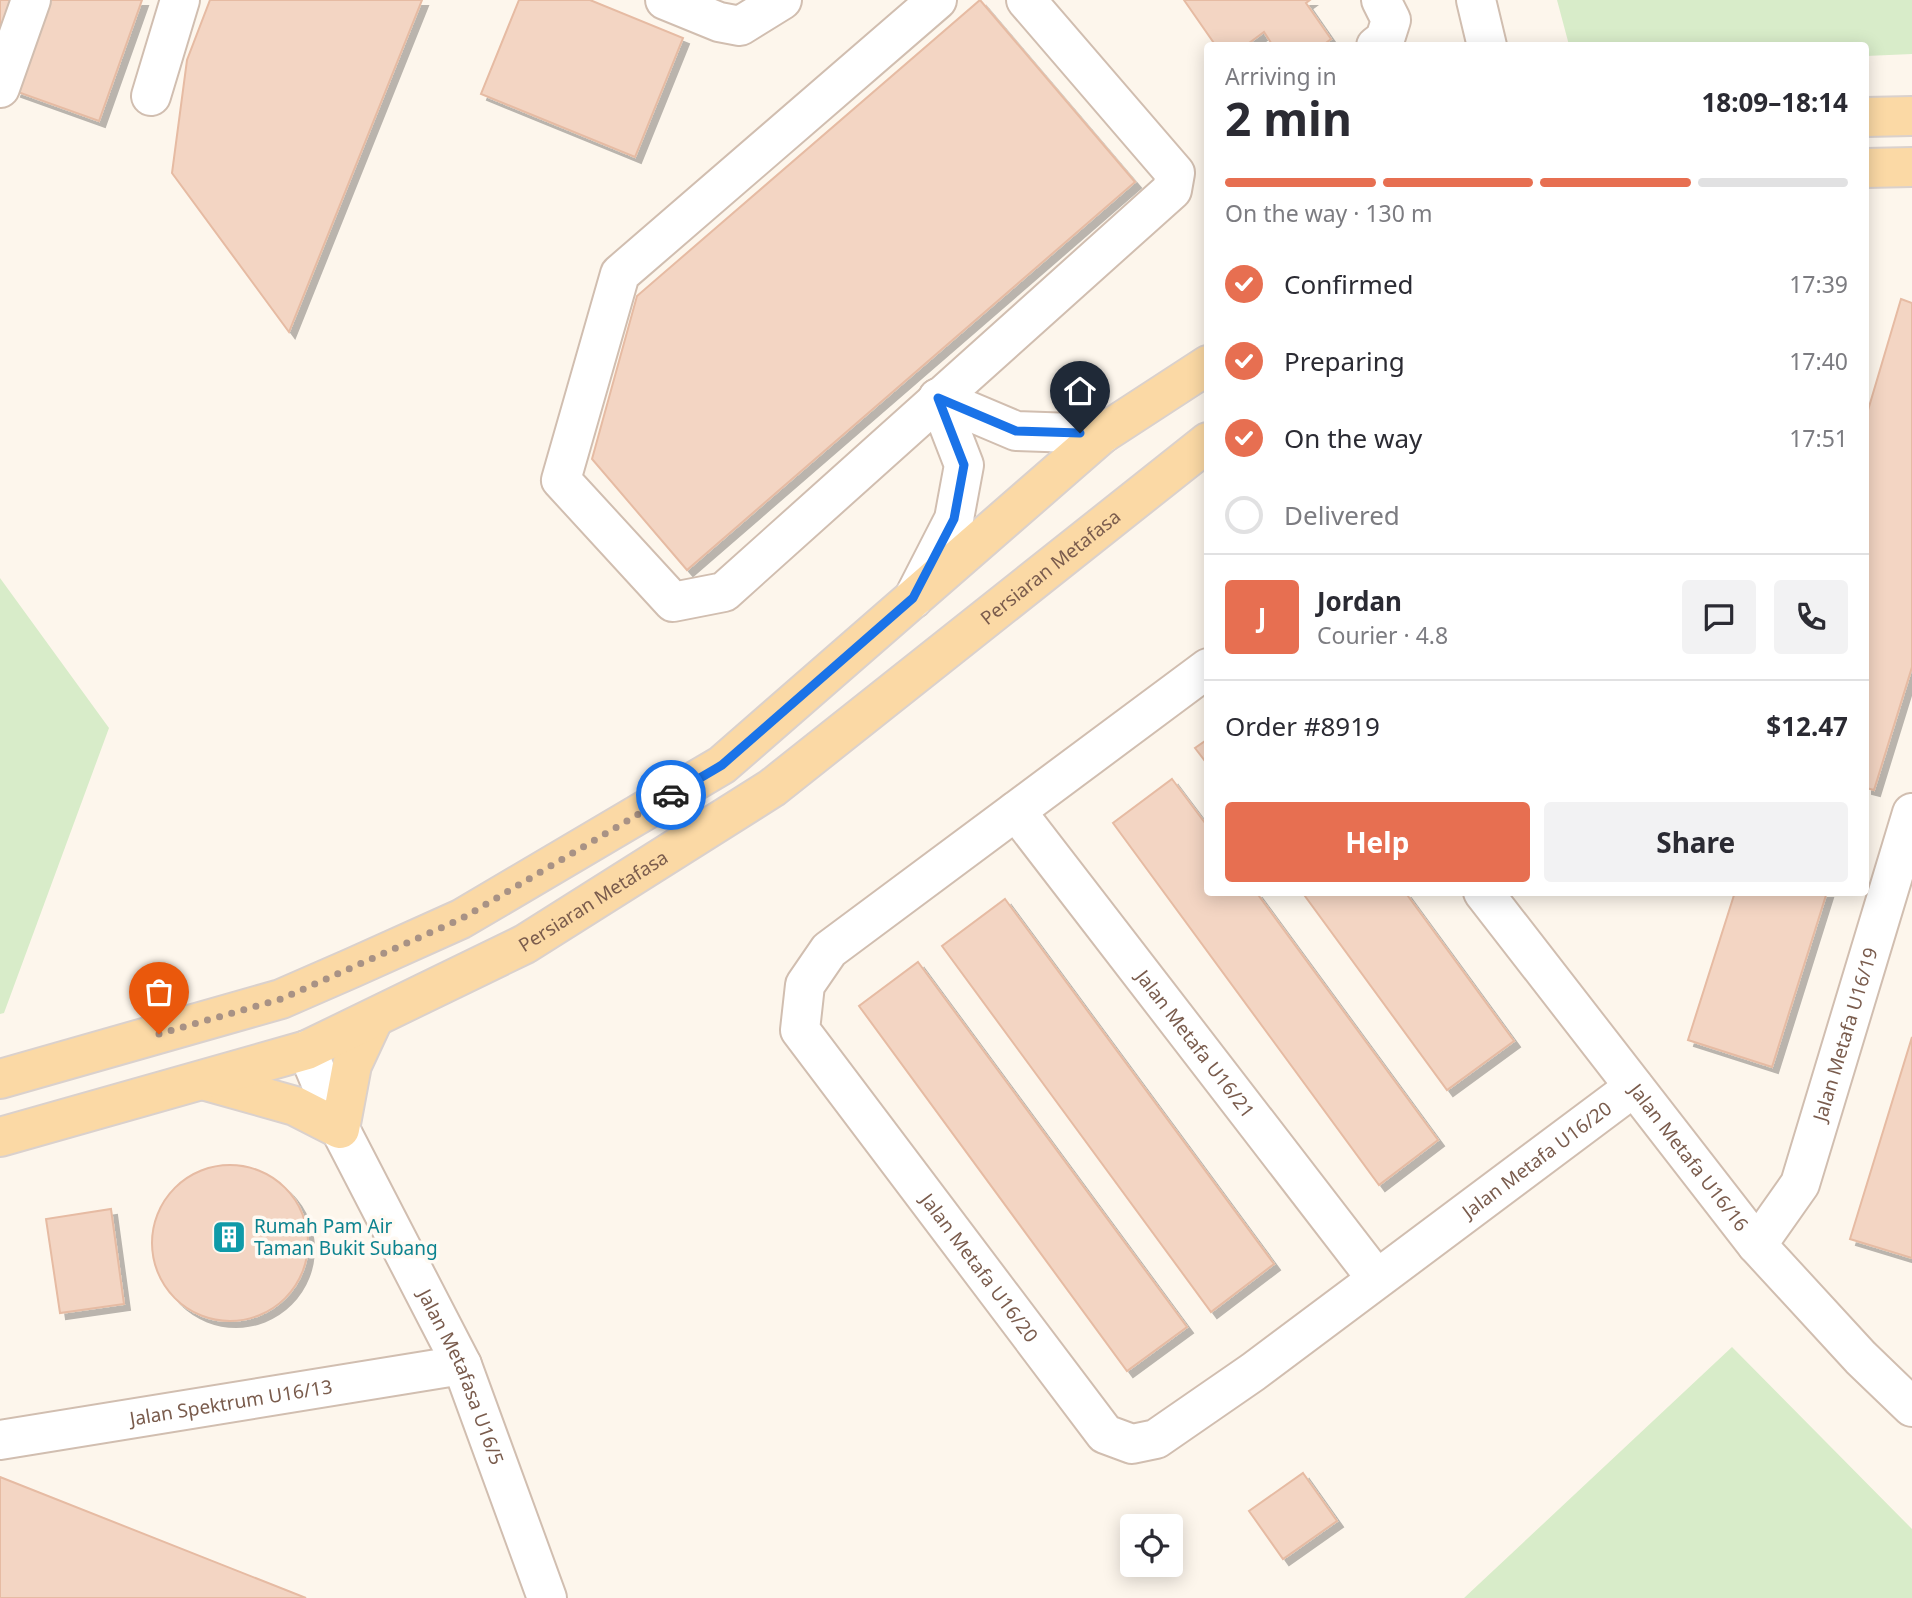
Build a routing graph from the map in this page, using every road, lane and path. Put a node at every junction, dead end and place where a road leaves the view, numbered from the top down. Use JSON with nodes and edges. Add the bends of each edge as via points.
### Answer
{"nodes":[{"id":1,"x":31,"y":0,"type":"edge"},
{"id":2,"x":180,"y":0,"type":"edge"},
{"id":3,"x":665,"y":0,"type":"edge"},
{"id":4,"x":782,"y":0,"type":"edge"},
{"id":5,"x":937,"y":0,"type":"edge"},
{"id":6,"x":1026,"y":0,"type":"edge"},
{"id":7,"x":1381,"y":0,"type":"edge"},
{"id":8,"x":1476,"y":0,"type":"edge"},
{"id":9,"x":1381,"y":42,"type":"edge"},
{"id":10,"x":1487,"y":42,"type":"edge"},
{"id":11,"x":0,"y":88,"type":"edge"},
{"id":12,"x":151,"y":96,"type":"dead end"},
{"id":13,"x":1912,"y":116,"type":"edge"},
{"id":14,"x":1869,"y":117,"type":"edge"},
{"id":15,"x":1912,"y":167,"type":"edge"},
{"id":16,"x":1869,"y":168,"type":"edge"},
{"id":17,"x":1204,"y":368,"type":"edge"},
{"id":18,"x":938,"y":398,"type":"junction"},
{"id":19,"x":1102,"y":434,"type":"junction"},
{"id":20,"x":1204,"y":445,"type":"edge"},
{"id":21,"x":913,"y":598,"type":"junction"},
{"id":22,"x":1204,"y":671,"type":"edge"},
{"id":23,"x":1016,"y":811,"type":"junction"},
{"id":24,"x":1912,"y":813,"type":"edge"},
{"id":25,"x":1486,"y":896,"type":"edge"},
{"id":26,"x":212,"y":1018,"type":"junction"},
{"id":27,"x":373,"y":1020,"type":"junction"},
{"id":28,"x":307,"y":1050,"type":"junction"},
{"id":29,"x":0,"y":1079,"type":"edge"},
{"id":30,"x":206,"y":1081,"type":"junction"},
{"id":31,"x":1634,"y":1087,"type":"junction"},
{"id":32,"x":340,"y":1129,"type":"junction"},
{"id":33,"x":0,"y":1137,"type":"edge"},
{"id":34,"x":1757,"y":1245,"type":"junction"},
{"id":35,"x":1376,"y":1278,"type":"junction"},
{"id":36,"x":461,"y":1365,"type":"junction"},
{"id":37,"x":1912,"y":1407,"type":"edge"},
{"id":38,"x":0,"y":1440,"type":"edge"},
{"id":39,"x":547,"y":1598,"type":"edge"}],
"edges":[{"from":1,"to":11,"type":"street"},
{"from":2,"to":12,"type":"street"},
{"from":3,"to":4,"type":"street","via":[[740,26]]},
{"from":5,"to":18,"type":"street","via":[[620,274],[561,480],[673,602],[724,592]]},
{"from":6,"to":18,"type":"street","via":[[1175,173],[1172,190]]},
{"from":7,"to":9,"type":"street","via":[[1391,20]]},
{"from":8,"to":10,"type":"street"},
{"from":13,"to":14,"type":"main road"},
{"from":15,"to":16,"type":"main road"},
{"from":17,"to":19,"type":"main road"},
{"from":18,"to":19,"type":"street","via":[[1016,431]]},
{"from":18,"to":21,"type":"street","via":[[964,465],[954,519]]},
{"from":19,"to":21,"type":"main road"},
{"from":20,"to":27,"type":"main road","name":"Persiaran Metafasa","via":[[772,788],[525,944]]},
{"from":21,"to":26,"type":"main road","via":[[722,765],[461,919],[281,999]]},
{"from":22,"to":23,"type":"street","name":"Jalan Metafa U16/20"},
{"from":23,"to":35,"type":"street","name":"Jalan Metafa U16/21"},
{"from":23,"to":35,"type":"street","name":"Jalan Metafa U16/20","via":[[829,950],[805,985],[800,1030],[1105,1434],[1132,1444],[1156,1439]]},
{"from":24,"to":34,"type":"street","name":"Jalan Metafa U16/19","via":[[1800,1184]]},
{"from":25,"to":31,"type":"street","name":"Jalan Metafa U16/16"},
{"from":26,"to":28,"type":"main road","via":[[259,1021],[280,1028]]},
{"from":26,"to":29,"type":"main road"},
{"from":27,"to":28,"type":"main road","name":"Persiaran Metafasa"},
{"from":27,"to":32,"type":"main road","via":[[352,1065]]},
{"from":28,"to":30,"type":"main road","name":"Persiaran Metafasa"},
{"from":28,"to":32,"type":"street","name":"Jalan Metafasa U16/5"},
{"from":30,"to":32,"type":"main road","via":[[295,1106]]},
{"from":30,"to":33,"type":"main road","name":"Persiaran Metafasa"},
{"from":31,"to":34,"type":"street","name":"Jalan Metafa U16/16"},
{"from":31,"to":35,"type":"street","name":"Jalan Metafa U16/20"},
{"from":32,"to":36,"type":"street","name":"Jalan Metafasa U16/5"},
{"from":34,"to":37,"type":"street","name":"Jalan Metafa U16/16"},
{"from":36,"to":38,"type":"street","name":"Jalan Spektrum U16/13"},
{"from":36,"to":39,"type":"street","name":"Jalan Metafasa U16/5"}]}
